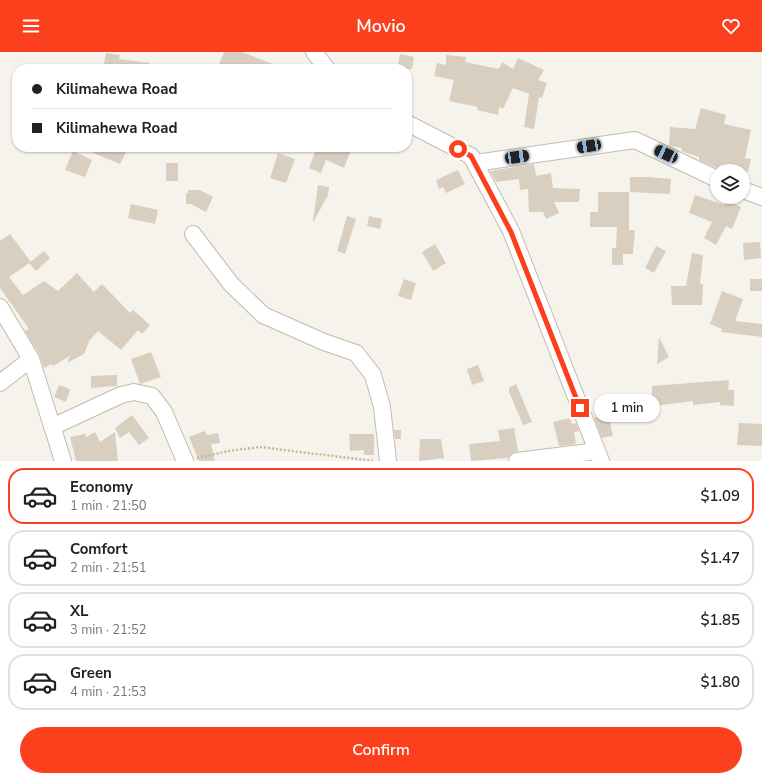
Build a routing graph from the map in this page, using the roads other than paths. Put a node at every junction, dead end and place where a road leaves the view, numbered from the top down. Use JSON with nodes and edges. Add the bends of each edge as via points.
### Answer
{"nodes":[{"id":1,"x":314,"y":52,"type":"edge"},
{"id":2,"x":323,"y":64,"type":"edge"},
{"id":3,"x":412,"y":126,"type":"edge"},
{"id":4,"x":475,"y":163,"type":"junction"},
{"id":5,"x":710,"y":176,"type":"edge"},
{"id":6,"x":750,"y":193,"type":"edge"},
{"id":7,"x":762,"y":197,"type":"edge"},
{"id":8,"x":193,"y":234,"type":"dead end"},
{"id":9,"x":0,"y":307,"type":"edge"},
{"id":10,"x":31,"y":359,"type":"junction"},
{"id":11,"x":0,"y":383,"type":"edge"},
{"id":12,"x":52,"y":427,"type":"junction"},
{"id":13,"x":599,"y":456,"type":"edge"},
{"id":14,"x":63,"y":461,"type":"edge"},
{"id":15,"x":185,"y":461,"type":"edge"},
{"id":16,"x":388,"y":461,"type":"edge"},
{"id":17,"x":517,"y":461,"type":"edge"}],
"edges":[{"from":1,"to":2,"type":"street"},
{"from":3,"to":4,"type":"street","via":[[471,156]]},
{"from":4,"to":5,"type":"street","via":[[635,140]]},
{"from":4,"to":13,"type":"street","via":[[511,232]]},
{"from":6,"to":7,"type":"street"},
{"from":8,"to":16,"type":"street","via":[[231,284],[263,315],[356,353],[373,375],[382,407]]},
{"from":9,"to":10,"type":"street"},
{"from":10,"to":11,"type":"street"},
{"from":10,"to":12,"type":"street"},
{"from":12,"to":14,"type":"street"},
{"from":12,"to":15,"type":"street","via":[[121,395],[134,392],[152,396],[164,412]]},
{"from":13,"to":17,"type":"street"}]}
